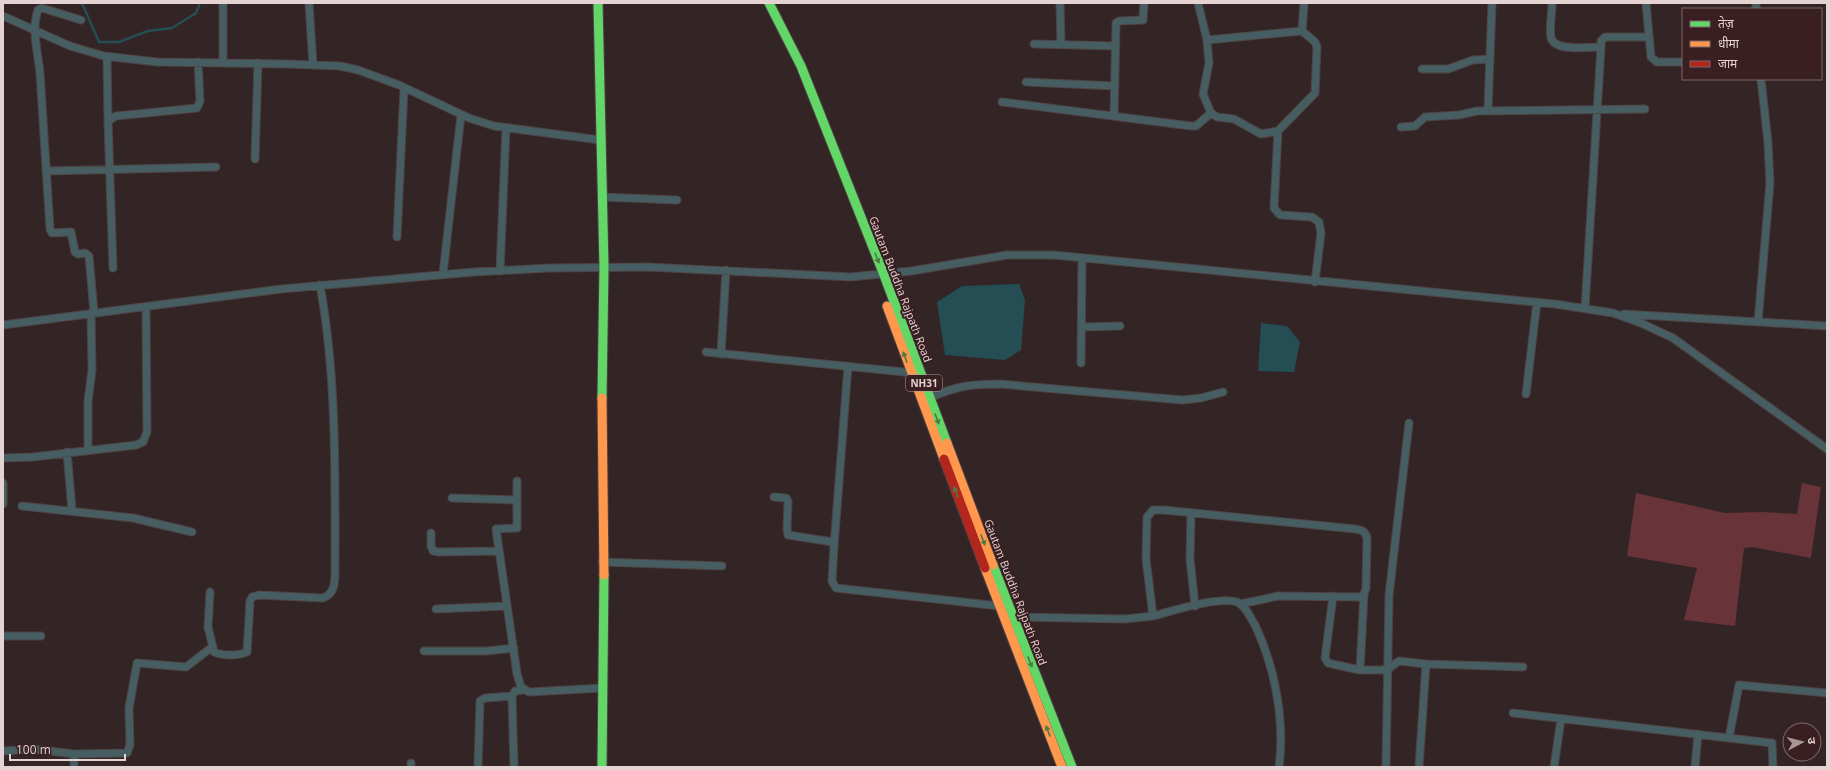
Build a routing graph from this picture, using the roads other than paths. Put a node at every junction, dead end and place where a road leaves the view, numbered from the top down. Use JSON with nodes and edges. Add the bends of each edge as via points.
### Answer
{"nodes":[{"id":1,"x":223,"y":3,"type":"edge"},
{"id":2,"x":309,"y":3,"type":"edge"},
{"id":3,"x":598,"y":3,"type":"edge"},
{"id":4,"x":761,"y":3,"type":"edge"},
{"id":5,"x":769,"y":3,"type":"edge"},
{"id":6,"x":1060,"y":3,"type":"edge"},
{"id":7,"x":1144,"y":3,"type":"edge"},
{"id":8,"x":1198,"y":3,"type":"edge"},
{"id":9,"x":1304,"y":3,"type":"edge"},
{"id":10,"x":1492,"y":3,"type":"edge"},
{"id":11,"x":1552,"y":3,"type":"edge"},
{"id":12,"x":1646,"y":3,"type":"edge"},
{"id":13,"x":3,"y":16,"type":"edge"},
{"id":14,"x":81,"y":20,"type":"dead end"},
{"id":15,"x":34,"y":31,"type":"junction"},
{"id":16,"x":1302,"y":31,"type":"junction"},
{"id":17,"x":1648,"y":37,"type":"junction"},
{"id":18,"x":1207,"y":40,"type":"junction"},
{"id":19,"x":1034,"y":44,"type":"dead end"},
{"id":20,"x":1061,"y":44,"type":"junction"},
{"id":21,"x":1116,"y":46,"type":"junction"},
{"id":22,"x":1601,"y":47,"type":"junction"},
{"id":23,"x":108,"y":57,"type":"junction"},
{"id":24,"x":1490,"y":59,"type":"junction"},
{"id":25,"x":198,"y":62,"type":"junction"},
{"id":26,"x":223,"y":62,"type":"junction"},
{"id":27,"x":1682,"y":62,"type":"edge"},
{"id":28,"x":258,"y":63,"type":"junction"},
{"id":29,"x":313,"y":65,"type":"junction"},
{"id":30,"x":1422,"y":69,"type":"dead end"},
{"id":31,"x":1761,"y":80,"type":"edge"},
{"id":32,"x":1026,"y":82,"type":"dead end"},
{"id":33,"x":1115,"y":86,"type":"junction"},
{"id":34,"x":404,"y":88,"type":"junction"},
{"id":35,"x":1002,"y":102,"type":"dead end"},
{"id":36,"x":1598,"y":109,"type":"junction"},
{"id":37,"x":1645,"y":109,"type":"dead end"},
{"id":38,"x":1488,"y":110,"type":"junction"},
{"id":39,"x":1210,"y":114,"type":"junction"},
{"id":40,"x":460,"y":115,"type":"junction"},
{"id":41,"x":1114,"y":116,"type":"junction"},
{"id":42,"x":108,"y":121,"type":"junction"},
{"id":43,"x":1401,"y":127,"type":"dead end"},
{"id":44,"x":506,"y":128,"type":"junction"},
{"id":45,"x":1278,"y":131,"type":"junction"},
{"id":46,"x":600,"y":140,"type":"junction"},
{"id":47,"x":255,"y":159,"type":"dead end"},
{"id":48,"x":216,"y":167,"type":"dead end"},
{"id":49,"x":110,"y":170,"type":"junction"},
{"id":50,"x":46,"y":172,"type":"junction"},
{"id":51,"x":602,"y":197,"type":"junction"},
{"id":52,"x":677,"y":200,"type":"dead end"},
{"id":53,"x":397,"y":237,"type":"dead end"},
{"id":54,"x":1082,"y":258,"type":"junction"},
{"id":55,"x":604,"y":267,"type":"junction"},
{"id":56,"x":113,"y":268,"type":"dead end"},
{"id":57,"x":726,"y":270,"type":"junction"},
{"id":58,"x":500,"y":271,"type":"junction"},
{"id":59,"x":443,"y":274,"type":"junction"},
{"id":60,"x":880,"y":275,"type":"junction"},
{"id":61,"x":1315,"y":282,"type":"junction"},
{"id":62,"x":320,"y":285,"type":"junction"},
{"id":63,"x":1537,"y":302,"type":"junction"},
{"id":64,"x":146,"y":307,"type":"junction"},
{"id":65,"x":1585,"y":308,"type":"junction"},
{"id":66,"x":92,"y":313,"type":"junction"},
{"id":67,"x":1614,"y":313,"type":"junction"},
{"id":68,"x":1758,"y":322,"type":"junction"},
{"id":69,"x":3,"y":325,"type":"edge"},
{"id":70,"x":1120,"y":326,"type":"dead end"},
{"id":71,"x":1827,"y":326,"type":"edge"},
{"id":72,"x":1081,"y":327,"type":"junction"},
{"id":73,"x":706,"y":352,"type":"dead end"},
{"id":74,"x":721,"y":354,"type":"junction"},
{"id":75,"x":1081,"y":363,"type":"dead end"},
{"id":76,"x":848,"y":366,"type":"junction"},
{"id":77,"x":910,"y":373,"type":"junction"},
{"id":78,"x":920,"y":374,"type":"junction"},
{"id":79,"x":1224,"y":392,"type":"dead end"},
{"id":80,"x":1526,"y":394,"type":"dead end"},
{"id":81,"x":929,"y":398,"type":"junction"},
{"id":82,"x":1409,"y":423,"type":"dead end"},
{"id":83,"x":1827,"y":449,"type":"edge"},
{"id":84,"x":88,"y":450,"type":"junction"},
{"id":85,"x":67,"y":452,"type":"junction"},
{"id":86,"x":3,"y":458,"type":"edge"},
{"id":87,"x":517,"y":481,"type":"dead end"},
{"id":88,"x":3,"y":483,"type":"edge"},
{"id":89,"x":774,"y":497,"type":"dead end"},
{"id":90,"x":452,"y":498,"type":"dead end"},
{"id":91,"x":517,"y":500,"type":"junction"},
{"id":92,"x":3,"y":504,"type":"edge"},
{"id":93,"x":22,"y":506,"type":"dead end"},
{"id":94,"x":72,"y":510,"type":"junction"},
{"id":95,"x":1191,"y":513,"type":"junction"},
{"id":96,"x":192,"y":532,"type":"dead end"},
{"id":97,"x":431,"y":533,"type":"dead end"},
{"id":98,"x":834,"y":546,"type":"junction"},
{"id":99,"x":499,"y":551,"type":"junction"},
{"id":100,"x":602,"y":562,"type":"junction"},
{"id":101,"x":722,"y":566,"type":"dead end"},
{"id":102,"x":210,"y":592,"type":"dead end"},
{"id":103,"x":1364,"y":594,"type":"junction"},
{"id":104,"x":1333,"y":596,"type":"junction"},
{"id":105,"x":1241,"y":604,"type":"junction"},
{"id":106,"x":508,"y":606,"type":"junction"},
{"id":107,"x":999,"y":606,"type":"junction"},
{"id":108,"x":1195,"y":606,"type":"junction"},
{"id":109,"x":436,"y":609,"type":"dead end"},
{"id":110,"x":1153,"y":616,"type":"junction"},
{"id":111,"x":1013,"y":617,"type":"junction"},
{"id":112,"x":3,"y":636,"type":"edge"},
{"id":113,"x":41,"y":636,"type":"dead end"},
{"id":114,"x":212,"y":647,"type":"junction"},
{"id":115,"x":514,"y":648,"type":"junction"},
{"id":116,"x":424,"y":651,"type":"dead end"},
{"id":117,"x":1426,"y":664,"type":"junction"},
{"id":118,"x":1523,"y":667,"type":"dead end"},
{"id":119,"x":1360,"y":670,"type":"junction"},
{"id":120,"x":1387,"y":670,"type":"junction"},
{"id":121,"x":602,"y":688,"type":"junction"},
{"id":122,"x":524,"y":690,"type":"junction"},
{"id":123,"x":1827,"y":693,"type":"edge"},
{"id":124,"x":512,"y":696,"type":"junction"},
{"id":125,"x":1513,"y":713,"type":"dead end"},
{"id":126,"x":1561,"y":719,"type":"junction"},
{"id":127,"x":1698,"y":734,"type":"junction"},
{"id":128,"x":1729,"y":738,"type":"junction"},
{"id":129,"x":3,"y":751,"type":"edge"},
{"id":130,"x":74,"y":754,"type":"junction"},
{"id":131,"x":74,"y":767,"type":"edge"},
{"id":132,"x":478,"y":767,"type":"edge"},
{"id":133,"x":514,"y":767,"type":"edge"},
{"id":134,"x":602,"y":767,"type":"edge"},
{"id":135,"x":1062,"y":767,"type":"edge"},
{"id":136,"x":1072,"y":767,"type":"edge"},
{"id":137,"x":1279,"y":767,"type":"edge"},
{"id":138,"x":1386,"y":767,"type":"edge"},
{"id":139,"x":1419,"y":767,"type":"edge"},
{"id":140,"x":1554,"y":767,"type":"edge"},
{"id":141,"x":1695,"y":767,"type":"edge"},
{"id":142,"x":1773,"y":767,"type":"edge"}],
"edges":[{"from":1,"to":26,"type":"street"},
{"from":2,"to":29,"type":"street"},
{"from":3,"to":46,"type":"main road"},
{"from":4,"to":60,"type":"main road","number":"NH31","via":[[802,88]]},
{"from":5,"to":60,"type":"main road","name":"Gautam Buddha Rajpath Road","number":"NH31","one_way":true,"via":[[818,106]]},
{"from":6,"to":20,"type":"street"},
{"from":7,"to":21,"type":"street","via":[[1144,20],[1118,22]]},
{"from":8,"to":18,"type":"street"},
{"from":9,"to":16,"type":"street"},
{"from":10,"to":24,"type":"street"},
{"from":11,"to":22,"type":"street","via":[[1551,40],[1555,44],[1567,48]]},
{"from":12,"to":17,"type":"street"},
{"from":13,"to":15,"type":"street"},
{"from":14,"to":15,"type":"street","via":[[42,8],[38,10]]},
{"from":15,"to":23,"type":"street","via":[[70,46]]},
{"from":15,"to":50,"type":"street"},
{"from":16,"to":18,"type":"street"},
{"from":16,"to":45,"type":"street","via":[[1317,47],[1315,93]]},
{"from":17,"to":22,"type":"street","via":[[1605,37],[1601,41]]},
{"from":17,"to":27,"type":"street","via":[[1653,60]]},
{"from":18,"to":39,"type":"street","via":[[1209,63],[1203,94]]},
{"from":19,"to":20,"type":"street"},
{"from":20,"to":21,"type":"street"},
{"from":21,"to":33,"type":"street"},
{"from":22,"to":36,"type":"street"},
{"from":23,"to":25,"type":"street","via":[[157,62]]},
{"from":23,"to":42,"type":"street"},
{"from":24,"to":30,"type":"street","via":[[1473,60],[1448,69]]},
{"from":24,"to":38,"type":"street"},
{"from":25,"to":26,"type":"street"},
{"from":25,"to":42,"type":"street","via":[[200,101],[197,108],[116,116]]},
{"from":26,"to":28,"type":"street"},
{"from":28,"to":29,"type":"street"},
{"from":28,"to":47,"type":"street"},
{"from":29,"to":34,"type":"street","via":[[358,70]]},
{"from":31,"to":68,"type":"street","via":[[1770,183]]},
{"from":32,"to":33,"type":"street"},
{"from":33,"to":41,"type":"street"},
{"from":34,"to":40,"type":"street"},
{"from":34,"to":53,"type":"street"},
{"from":35,"to":41,"type":"street"},
{"from":36,"to":37,"type":"street"},
{"from":36,"to":38,"type":"street"},
{"from":36,"to":65,"type":"street"},
{"from":38,"to":43,"type":"street","via":[[1425,117],[1416,126]]},
{"from":39,"to":41,"type":"street","via":[[1196,126]]},
{"from":39,"to":45,"type":"street","via":[[1234,119],[1260,134]]},
{"from":40,"to":44,"type":"street"},
{"from":40,"to":59,"type":"street"},
{"from":42,"to":49,"type":"street"},
{"from":44,"to":46,"type":"street"},
{"from":44,"to":58,"type":"street"},
{"from":45,"to":61,"type":"street","via":[[1274,208],[1280,215],[1312,217],[1319,222],[1321,233]]},
{"from":46,"to":51,"type":"main road"},
{"from":48,"to":49,"type":"street"},
{"from":49,"to":50,"type":"street"},
{"from":49,"to":56,"type":"street"},
{"from":50,"to":66,"type":"street","via":[[52,233],[72,232],[75,252],[89,256]]},
{"from":51,"to":52,"type":"street"},
{"from":51,"to":55,"type":"main road"},
{"from":54,"to":60,"type":"street","via":[[1008,255]]},
{"from":54,"to":61,"type":"street"},
{"from":54,"to":72,"type":"street"},
{"from":55,"to":57,"type":"street"},
{"from":55,"to":58,"type":"street"},
{"from":55,"to":100,"type":"main road"},
{"from":57,"to":60,"type":"street","via":[[850,277]]},
{"from":57,"to":74,"type":"street"},
{"from":58,"to":59,"type":"street"},
{"from":59,"to":62,"type":"street"},
{"from":77,"to":60,"type":"main road","number":"NH31","one_way":true},
{"from":60,"to":78,"type":"main road","name":"Gautam Buddha Rajpath Road","number":"NH31"},
{"from":61,"to":63,"type":"street"},
{"from":62,"to":64,"type":"street"},
{"from":62,"to":114,"type":"street","via":[[327,324],[333,388],[334,584],[331,593],[323,598],[259,595],[252,597],[247,652],[219,654],[214,652]]},
{"from":63,"to":65,"type":"street"},
{"from":63,"to":80,"type":"street"},
{"from":64,"to":66,"type":"street"},
{"from":64,"to":84,"type":"street","via":[[146,437],[143,442],[136,444]]},
{"from":65,"to":67,"type":"street"},
{"from":66,"to":69,"type":"street"},
{"from":66,"to":84,"type":"street"},
{"from":67,"to":68,"type":"street"},
{"from":67,"to":83,"type":"street","via":[[1673,338]]},
{"from":68,"to":71,"type":"street"},
{"from":70,"to":72,"type":"street"},
{"from":72,"to":75,"type":"street"},
{"from":73,"to":74,"type":"street"},
{"from":74,"to":76,"type":"street"},
{"from":76,"to":77,"type":"street"},
{"from":76,"to":98,"type":"street"},
{"from":77,"to":78,"type":"street"},
{"from":107,"to":77,"type":"main road","number":"NH31","one_way":true},
{"from":78,"to":81,"type":"main road","name":"Gautam Buddha Rajpath Road","number":"NH31"},
{"from":79,"to":81,"type":"street","via":[[1182,400],[975,384],[950,389]]},
{"from":81,"to":111,"type":"main road","name":"Gautam Buddha Rajpath Road","number":"NH31","one_way":true},
{"from":82,"to":120,"type":"street","via":[[1390,587]]},
{"from":84,"to":85,"type":"street"},
{"from":85,"to":86,"type":"street"},
{"from":85,"to":94,"type":"street"},
{"from":87,"to":91,"type":"street"},
{"from":88,"to":92,"type":"street"},
{"from":89,"to":98,"type":"street","via":[[786,498],[788,501],[788,535],[830,540]]},
{"from":90,"to":91,"type":"street"},
{"from":91,"to":99,"type":"street","via":[[517,528],[496,529]]},
{"from":93,"to":94,"type":"street"},
{"from":94,"to":96,"type":"street","via":[[133,518]]},
{"from":95,"to":103,"type":"street","via":[[1362,530],[1368,538]]},
{"from":95,"to":108,"type":"street","via":[[1190,560]]},
{"from":95,"to":110,"type":"street","via":[[1157,510],[1148,513],[1146,517],[1146,560]]},
{"from":97,"to":99,"type":"street","via":[[433,551]]},
{"from":98,"to":107,"type":"street","via":[[832,581],[836,588]]},
{"from":99,"to":106,"type":"street"},
{"from":100,"to":101,"type":"street"},
{"from":100,"to":121,"type":"main road"},
{"from":102,"to":114,"type":"street","via":[[208,627]]},
{"from":103,"to":104,"type":"street","via":[[1354,597]]},
{"from":103,"to":119,"type":"street"},
{"from":104,"to":105,"type":"street","via":[[1278,596]]},
{"from":104,"to":119,"type":"street","via":[[1326,660],[1332,664]]},
{"from":105,"to":108,"type":"street","via":[[1231,601]]},
{"from":105,"to":137,"type":"street","via":[[1249,614],[1266,648],[1271,667],[1280,728]]},
{"from":106,"to":109,"type":"street"},
{"from":106,"to":115,"type":"street"},
{"from":135,"to":107,"type":"main road","number":"NH31","one_way":true},
{"from":108,"to":110,"type":"street"},
{"from":110,"to":111,"type":"street","via":[[1125,619]]},
{"from":111,"to":136,"type":"main road","name":"Gautam Buddha Rajpath Road","number":"NH31","one_way":true},
{"from":112,"to":113,"type":"street"},
{"from":114,"to":130,"type":"street","via":[[186,667],[137,663],[129,708],[129,750],[123,754]]},
{"from":115,"to":116,"type":"street","via":[[486,651]]},
{"from":115,"to":122,"type":"street","via":[[519,682]]},
{"from":117,"to":118,"type":"street"},
{"from":117,"to":120,"type":"street","via":[[1399,661]]},
{"from":117,"to":139,"type":"street"},
{"from":119,"to":120,"type":"street"},
{"from":120,"to":138,"type":"street"},
{"from":121,"to":122,"type":"street","via":[[540,692]]},
{"from":121,"to":134,"type":"main road"},
{"from":122,"to":124,"type":"street","via":[[515,691]]},
{"from":123,"to":128,"type":"street","via":[[1739,685]]},
{"from":124,"to":132,"type":"street","via":[[485,698],[480,701]]},
{"from":124,"to":133,"type":"street"},
{"from":125,"to":126,"type":"street"},
{"from":126,"to":127,"type":"street"},
{"from":126,"to":140,"type":"street"},
{"from":127,"to":128,"type":"street"},
{"from":127,"to":141,"type":"street"},
{"from":128,"to":142,"type":"street","via":[[1772,743]]},
{"from":129,"to":130,"type":"street","via":[[33,749]]},
{"from":130,"to":131,"type":"street"}]}
